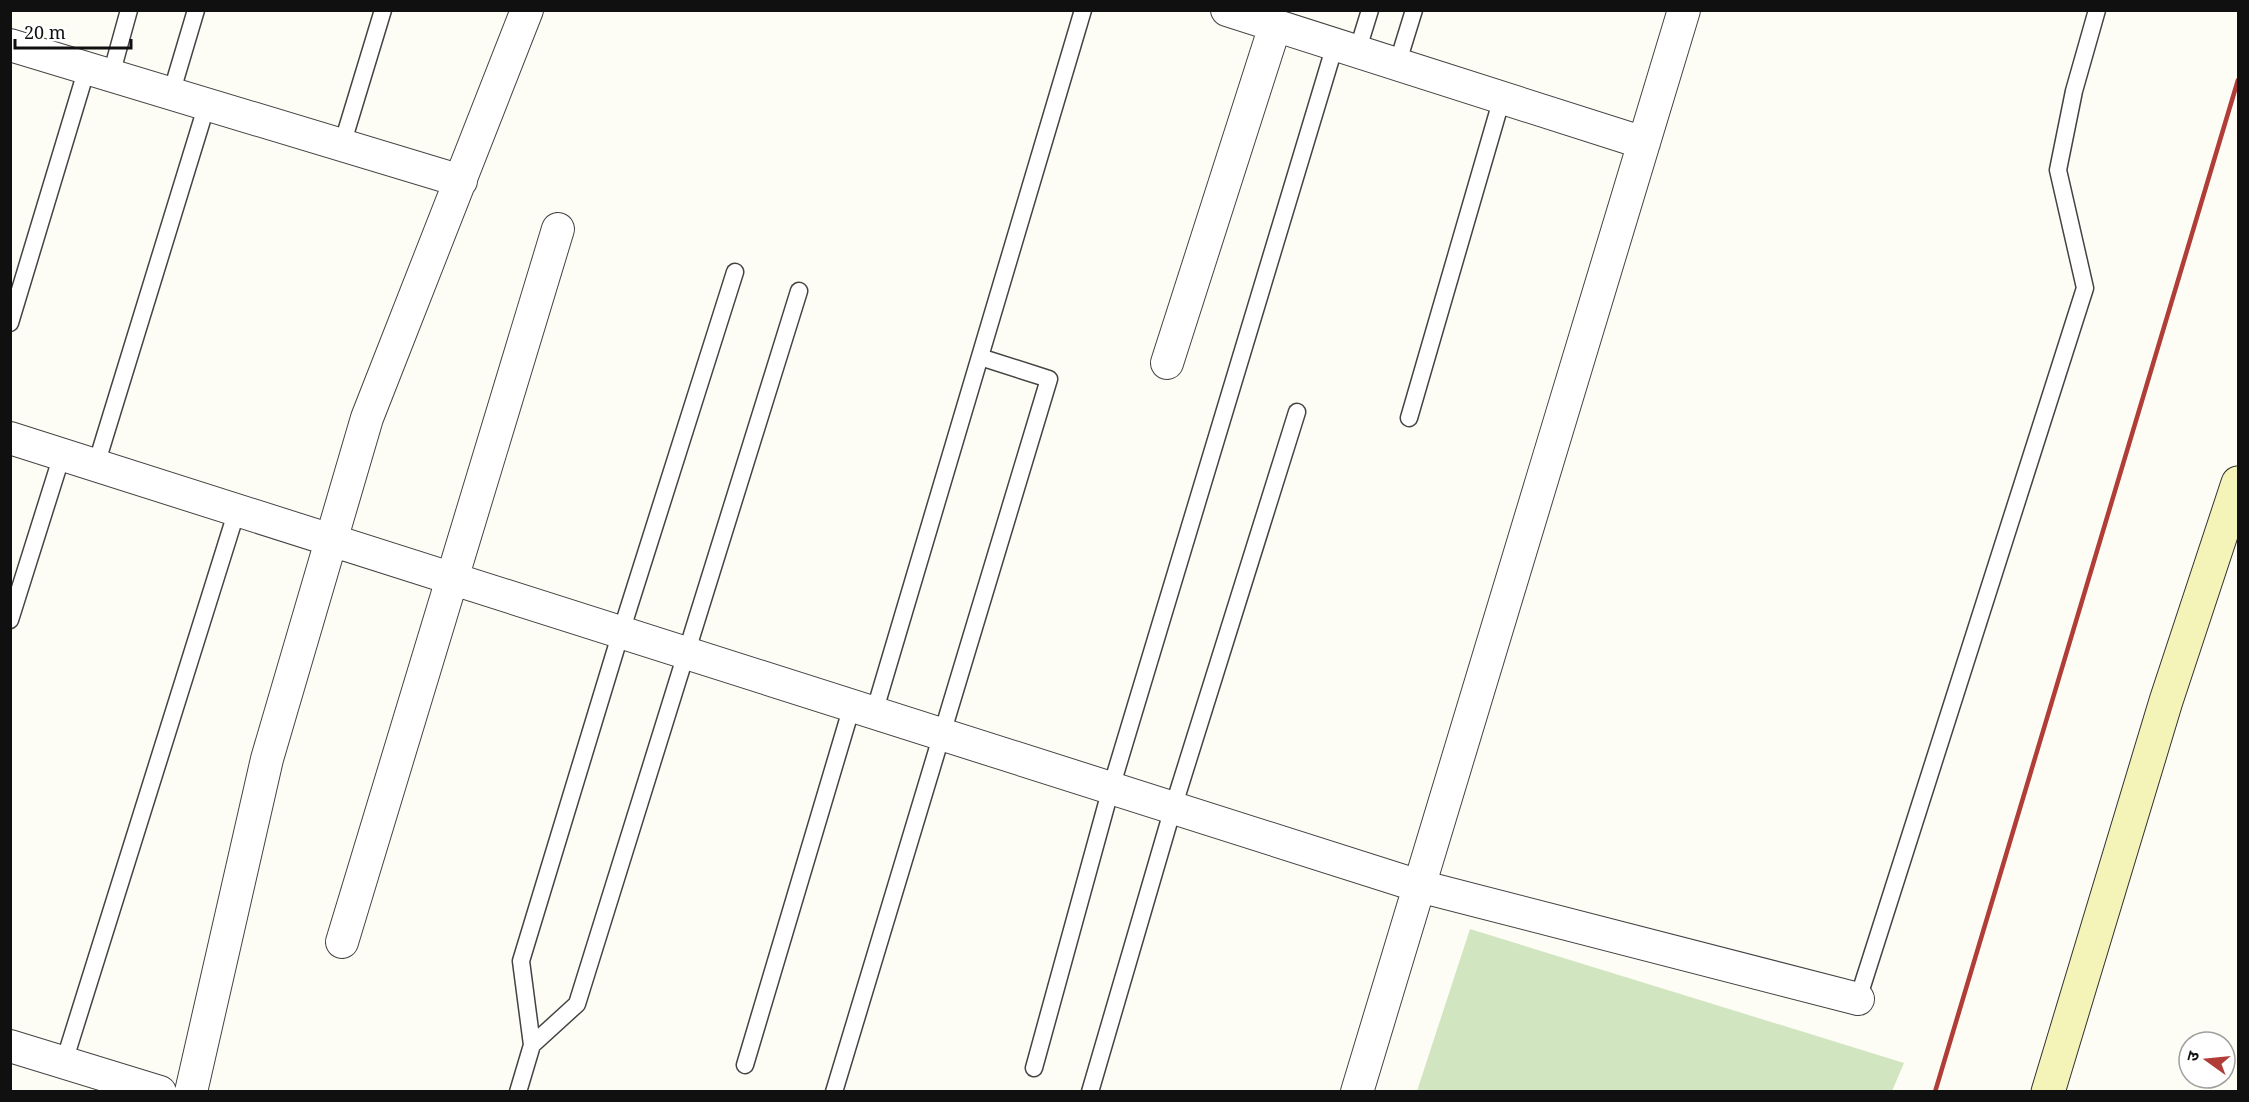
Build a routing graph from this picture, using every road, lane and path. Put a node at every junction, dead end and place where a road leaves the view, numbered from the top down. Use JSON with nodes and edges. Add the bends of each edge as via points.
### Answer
{"nodes":[{"id":1,"x":129,"y":10,"type":"edge"},
{"id":2,"x":196,"y":10,"type":"edge"},
{"id":3,"x":383,"y":10,"type":"edge"},
{"id":4,"x":527,"y":10,"type":"edge"},
{"id":5,"x":1083,"y":10,"type":"edge"},
{"id":6,"x":1227,"y":10,"type":"edge"},
{"id":7,"x":1370,"y":10,"type":"edge"},
{"id":8,"x":1414,"y":10,"type":"edge"},
{"id":9,"x":1684,"y":10,"type":"edge"},
{"id":10,"x":2097,"y":10,"type":"edge"},
{"id":11,"x":1275,"y":26,"type":"junction"},
{"id":12,"x":10,"y":45,"type":"edge"},
{"id":13,"x":1346,"y":48,"type":"junction"},
{"id":14,"x":1397,"y":65,"type":"junction"},
{"id":15,"x":99,"y":72,"type":"junction"},
{"id":16,"x":171,"y":94,"type":"junction"},
{"id":17,"x":1502,"y":98,"type":"junction"},
{"id":18,"x":207,"y":104,"type":"junction"},
{"id":19,"x":1644,"y":143,"type":"junction"},
{"id":20,"x":342,"y":145,"type":"junction"},
{"id":21,"x":461,"y":181,"type":"junction"},
{"id":22,"x":558,"y":229,"type":"dead end"},
{"id":23,"x":735,"y":272,"type":"dead end"},
{"id":24,"x":799,"y":291,"type":"dead end"},
{"id":25,"x":10,"y":323,"type":"edge"},
{"id":26,"x":980,"y":357,"type":"junction"},
{"id":27,"x":1167,"y":363,"type":"dead end"},
{"id":28,"x":1297,"y":412,"type":"dead end"},
{"id":29,"x":1409,"y":418,"type":"dead end"},
{"id":30,"x":10,"y":438,"type":"edge"},
{"id":31,"x":62,"y":454,"type":"junction"},
{"id":32,"x":96,"y":465,"type":"junction"},
{"id":33,"x":2238,"y":483,"type":"edge"},
{"id":34,"x":237,"y":510,"type":"junction"},
{"id":35,"x":332,"y":540,"type":"junction"},
{"id":36,"x":453,"y":579,"type":"junction"},
{"id":37,"x":10,"y":620,"type":"edge"},
{"id":38,"x":621,"y":632,"type":"junction"},
{"id":39,"x":686,"y":653,"type":"junction"},
{"id":40,"x":863,"y":709,"type":"junction"},
{"id":41,"x":941,"y":734,"type":"junction"},
{"id":42,"x":1112,"y":788,"type":"junction"},
{"id":43,"x":1173,"y":808,"type":"junction"},
{"id":44,"x":1419,"y":886,"type":"junction"},
{"id":45,"x":342,"y":942,"type":"dead end"},
{"id":46,"x":1858,"y":999,"type":"joint"},
{"id":47,"x":532,"y":1045,"type":"junction"},
{"id":48,"x":10,"y":1046,"type":"edge"},
{"id":49,"x":64,"y":1062,"type":"junction"},
{"id":50,"x":745,"y":1065,"type":"dead end"},
{"id":51,"x":1034,"y":1068,"type":"dead end"},
{"id":52,"x":160,"y":1092,"type":"edge"},
{"id":53,"x":191,"y":1092,"type":"edge"},
{"id":54,"x":518,"y":1092,"type":"edge"},
{"id":55,"x":834,"y":1092,"type":"edge"},
{"id":56,"x":1090,"y":1092,"type":"edge"},
{"id":57,"x":1357,"y":1092,"type":"edge"},
{"id":58,"x":2048,"y":1092,"type":"edge"}],
"edges":[{"from":1,"to":15,"type":"lane"},
{"from":2,"to":16,"type":"lane"},
{"from":3,"to":20,"type":"lane"},
{"from":4,"to":21,"type":"street"},
{"from":5,"to":26,"type":"lane"},
{"from":6,"to":11,"type":"street"},
{"from":7,"to":13,"type":"lane"},
{"from":8,"to":14,"type":"lane"},
{"from":9,"to":19,"type":"street"},
{"from":10,"to":46,"type":"lane","via":[[2074,91],[2058,170],[2085,288]]},
{"from":11,"to":13,"type":"street"},
{"from":11,"to":27,"type":"street"},
{"from":12,"to":15,"type":"street"},
{"from":13,"to":14,"type":"street"},
{"from":13,"to":42,"type":"lane"},
{"from":14,"to":17,"type":"street"},
{"from":15,"to":16,"type":"street"},
{"from":15,"to":25,"type":"lane"},
{"from":16,"to":18,"type":"street"},
{"from":17,"to":19,"type":"street"},
{"from":17,"to":29,"type":"lane"},
{"from":18,"to":20,"type":"street"},
{"from":18,"to":32,"type":"lane"},
{"from":19,"to":44,"type":"street"},
{"from":20,"to":21,"type":"street"},
{"from":21,"to":35,"type":"street","via":[[367,418]]},
{"from":22,"to":36,"type":"street"},
{"from":23,"to":38,"type":"lane"},
{"from":24,"to":39,"type":"lane"},
{"from":26,"to":40,"type":"lane"},
{"from":26,"to":41,"type":"lane","via":[[1049,379]]},
{"from":28,"to":43,"type":"lane"},
{"from":30,"to":31,"type":"street"},
{"from":31,"to":32,"type":"street"},
{"from":31,"to":37,"type":"lane"},
{"from":32,"to":34,"type":"street"},
{"from":33,"to":58,"type":"main road","via":[[2166,701]]},
{"from":34,"to":35,"type":"street"},
{"from":34,"to":49,"type":"lane"},
{"from":35,"to":36,"type":"street"},
{"from":35,"to":53,"type":"street","via":[[267,759]]},
{"from":36,"to":38,"type":"street"},
{"from":36,"to":45,"type":"street"},
{"from":38,"to":39,"type":"street"},
{"from":38,"to":47,"type":"lane","via":[[521,961]]},
{"from":39,"to":40,"type":"street"},
{"from":39,"to":47,"type":"lane","via":[[577,1004]]},
{"from":40,"to":41,"type":"street"},
{"from":40,"to":50,"type":"lane"},
{"from":41,"to":42,"type":"street"},
{"from":41,"to":55,"type":"lane"},
{"from":42,"to":43,"type":"street"},
{"from":42,"to":51,"type":"lane"},
{"from":43,"to":44,"type":"street"},
{"from":43,"to":56,"type":"lane"},
{"from":44,"to":46,"type":"street"},
{"from":44,"to":57,"type":"street"},
{"from":47,"to":54,"type":"lane"},
{"from":48,"to":49,"type":"street"},
{"from":49,"to":52,"type":"street"}]}
